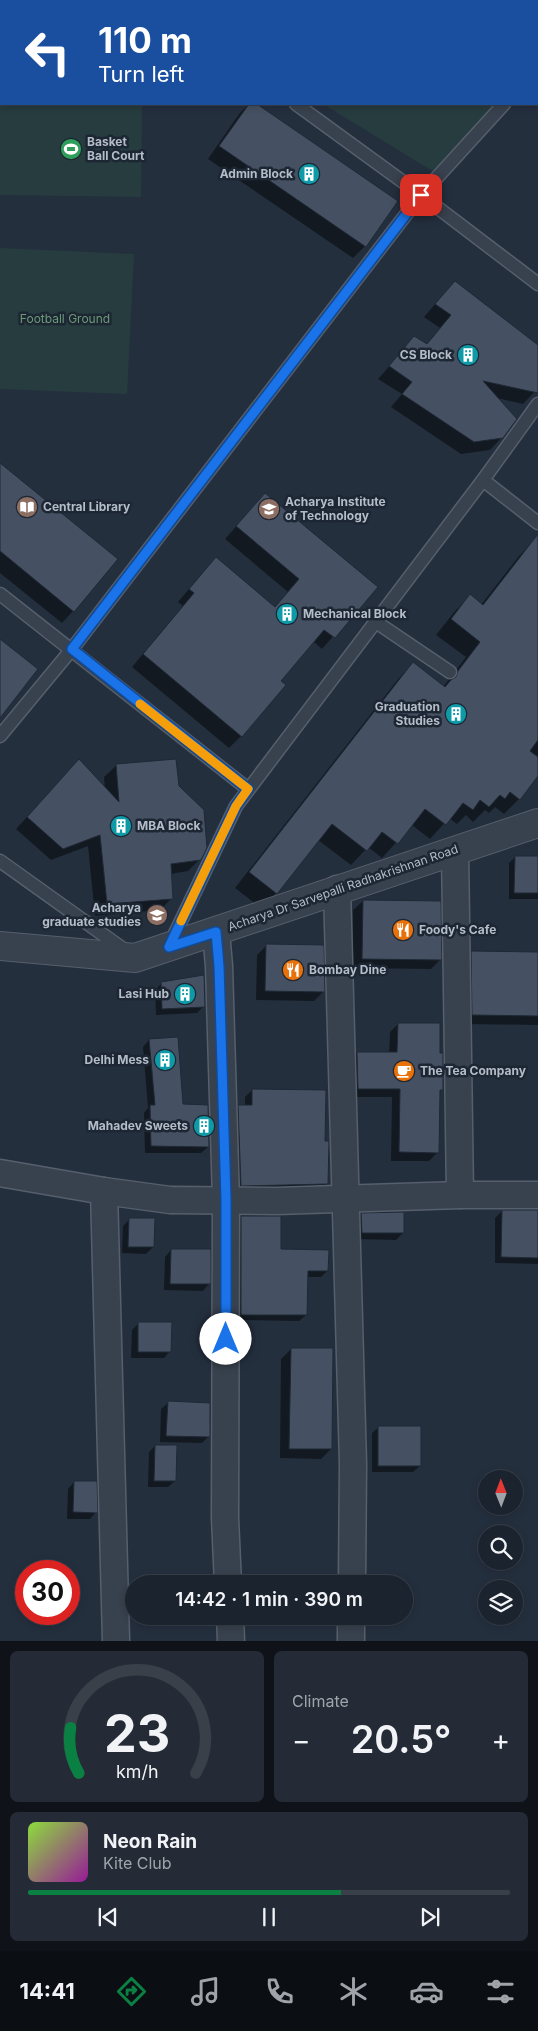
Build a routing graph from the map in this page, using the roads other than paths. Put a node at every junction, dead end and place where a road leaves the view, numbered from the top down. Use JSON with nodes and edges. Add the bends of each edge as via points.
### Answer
{"nodes":[{"id":1,"x":297,"y":105,"type":"edge"},
{"id":2,"x":503,"y":105,"type":"edge"},
{"id":3,"x":421,"y":195,"type":"junction"},
{"id":4,"x":538,"y":284,"type":"edge"},
{"id":5,"x":538,"y":404,"type":"edge"},
{"id":6,"x":483,"y":480,"type":"junction"},
{"id":7,"x":538,"y":524,"type":"edge"},
{"id":8,"x":0,"y":594,"type":"edge"},
{"id":9,"x":376,"y":622,"type":"junction"},
{"id":10,"x":72,"y":649,"type":"junction"},
{"id":11,"x":450,"y":672,"type":"dead end"},
{"id":12,"x":0,"y":736,"type":"edge"},
{"id":13,"x":248,"y":789,"type":"junction"},
{"id":14,"x":538,"y":823,"type":"edge"},
{"id":15,"x":455,"y":851,"type":"junction"},
{"id":16,"x":0,"y":861,"type":"edge"},
{"id":17,"x":337,"y":889,"type":"junction"},
{"id":18,"x":216,"y":932,"type":"junction"},
{"id":19,"x":0,"y":946,"type":"edge"},
{"id":20,"x":169,"y":947,"type":"junction"},
{"id":21,"x":135,"y":958,"type":"junction"},
{"id":22,"x":0,"y":1173,"type":"edge"},
{"id":23,"x":104,"y":1191,"type":"junction"},
{"id":24,"x":460,"y":1195,"type":"junction"},
{"id":25,"x":538,"y":1196,"type":"edge"},
{"id":26,"x":345,"y":1198,"type":"junction"},
{"id":27,"x":226,"y":1200,"type":"junction"},
{"id":28,"x":228,"y":1575,"type":"edge"},
{"id":29,"x":352,"y":1575,"type":"edge"},
{"id":30,"x":230,"y":1625,"type":"edge"},
{"id":31,"x":351,"y":1625,"type":"edge"},
{"id":32,"x":116,"y":1641,"type":"edge"},
{"id":33,"x":231,"y":1641,"type":"edge"},
{"id":34,"x":351,"y":1641,"type":"edge"}],
"edges":[{"from":1,"to":3,"type":"lane"},
{"from":2,"to":3,"type":"lane"},
{"from":3,"to":4,"type":"lane"},
{"from":3,"to":10,"type":"lane"},
{"from":5,"to":6,"type":"lane"},
{"from":6,"to":7,"type":"lane"},
{"from":6,"to":9,"type":"lane"},
{"from":8,"to":10,"type":"lane"},
{"from":9,"to":11,"type":"lane"},
{"from":9,"to":13,"type":"lane"},
{"from":10,"to":12,"type":"lane"},
{"from":10,"to":13,"type":"lane"},
{"from":13,"to":20,"type":"lane","via":[[236,806]]},
{"from":14,"to":15,"type":"street","name":"Acharya Dr Sarvepalli Radhakrishnan Road"},
{"from":15,"to":17,"type":"street","name":"Acharya Dr Sarvepalli Radhakrishnan Road"},
{"from":15,"to":24,"type":"street"},
{"from":16,"to":21,"type":"lane"},
{"from":17,"to":18,"type":"street","name":"Acharya Dr Sarvepalli Radhakrishnan Road"},
{"from":17,"to":26,"type":"street"},
{"from":18,"to":20,"type":"street","name":"Acharya Dr Sarvepalli Radhakrishnan Road"},
{"from":18,"to":27,"type":"street"},
{"from":19,"to":21,"type":"street","name":"Acharya Dr Sarvepalli Radhakrishnan Road"},
{"from":20,"to":21,"type":"street","name":"Acharya Dr Sarvepalli Radhakrishnan Road"},
{"from":22,"to":23,"type":"street"},
{"from":23,"to":27,"type":"street","via":[[170,1200]]},
{"from":23,"to":32,"type":"street"},
{"from":24,"to":25,"type":"street"},
{"from":24,"to":26,"type":"street"},
{"from":26,"to":27,"type":"street"},
{"from":26,"to":29,"type":"street","via":[[353,1464]]},
{"from":27,"to":28,"type":"street"},
{"from":30,"to":33,"type":"street"},
{"from":31,"to":34,"type":"street"}]}
